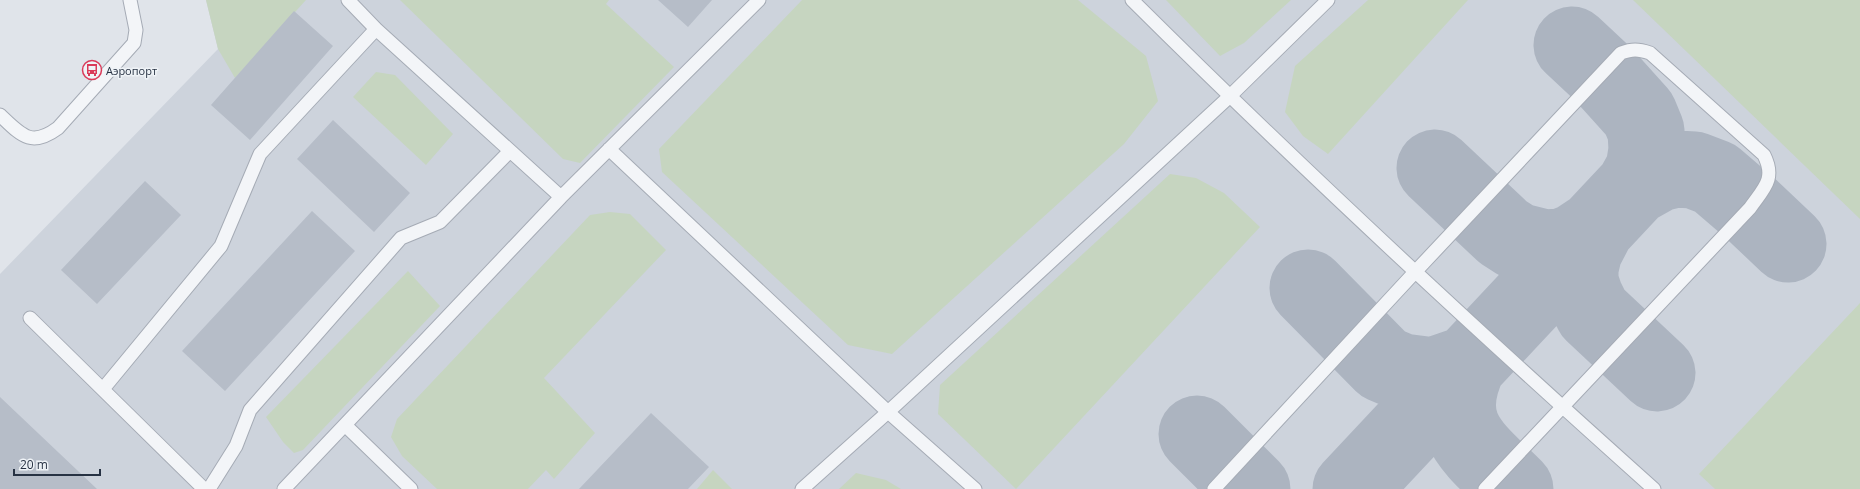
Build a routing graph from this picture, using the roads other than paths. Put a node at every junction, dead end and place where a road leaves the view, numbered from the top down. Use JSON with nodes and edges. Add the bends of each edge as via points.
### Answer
{"nodes":[{"id":1,"x":130,"y":0,"type":"edge"},
{"id":2,"x":348,"y":0,"type":"edge"},
{"id":3,"x":759,"y":0,"type":"edge"},
{"id":4,"x":1132,"y":0,"type":"edge"},
{"id":5,"x":1328,"y":0,"type":"edge"},
{"id":6,"x":376,"y":29,"type":"junction"},
{"id":7,"x":1229,"y":97,"type":"junction"},
{"id":8,"x":0,"y":116,"type":"edge"},
{"id":9,"x":609,"y":149,"type":"junction"},
{"id":10,"x":510,"y":151,"type":"junction"},
{"id":11,"x":561,"y":197,"type":"junction"},
{"id":12,"x":1416,"y":272,"type":"junction"},
{"id":13,"x":30,"y":318,"type":"dead end"},
{"id":14,"x":103,"y":389,"type":"junction"},
{"id":15,"x":1562,"y":407,"type":"junction"},
{"id":16,"x":888,"y":412,"type":"junction"},
{"id":17,"x":345,"y":425,"type":"junction"},
{"id":18,"x":204,"y":489,"type":"edge"},
{"id":19,"x":209,"y":489,"type":"edge"},
{"id":20,"x":284,"y":489,"type":"edge"},
{"id":21,"x":411,"y":489,"type":"edge"},
{"id":22,"x":802,"y":489,"type":"edge"},
{"id":23,"x":976,"y":489,"type":"edge"},
{"id":24,"x":1214,"y":489,"type":"edge"},
{"id":25,"x":1486,"y":489,"type":"edge"},
{"id":26,"x":1654,"y":489,"type":"edge"}],
"edges":[{"from":1,"to":8,"type":"lane","via":[[136,30],[134,44],[58,128],[47,136],[35,139],[22,135]]},
{"from":2,"to":6,"type":"lane"},
{"from":3,"to":9,"type":"lane"},
{"from":4,"to":7,"type":"lane"},
{"from":5,"to":7,"type":"lane"},
{"from":6,"to":10,"type":"lane"},
{"from":6,"to":14,"type":"lane","via":[[260,154],[221,246]]},
{"from":7,"to":12,"type":"lane"},
{"from":7,"to":16,"type":"lane"},
{"from":9,"to":11,"type":"lane"},
{"from":9,"to":16,"type":"lane"},
{"from":10,"to":11,"type":"lane"},
{"from":10,"to":19,"type":"lane","via":[[440,222],[401,238],[250,410],[236,446]]},
{"from":11,"to":17,"type":"lane"},
{"from":12,"to":15,"type":"lane"},
{"from":12,"to":15,"type":"lane","via":[[1621,53],[1639,49],[1650,53],[1764,155],[1770,165],[1768,184],[1750,208]]},
{"from":12,"to":24,"type":"lane"},
{"from":13,"to":14,"type":"lane"},
{"from":14,"to":18,"type":"lane"},
{"from":15,"to":25,"type":"lane"},
{"from":15,"to":26,"type":"lane"},
{"from":16,"to":22,"type":"lane"},
{"from":16,"to":23,"type":"lane"},
{"from":17,"to":20,"type":"lane"},
{"from":17,"to":21,"type":"lane"}]}
